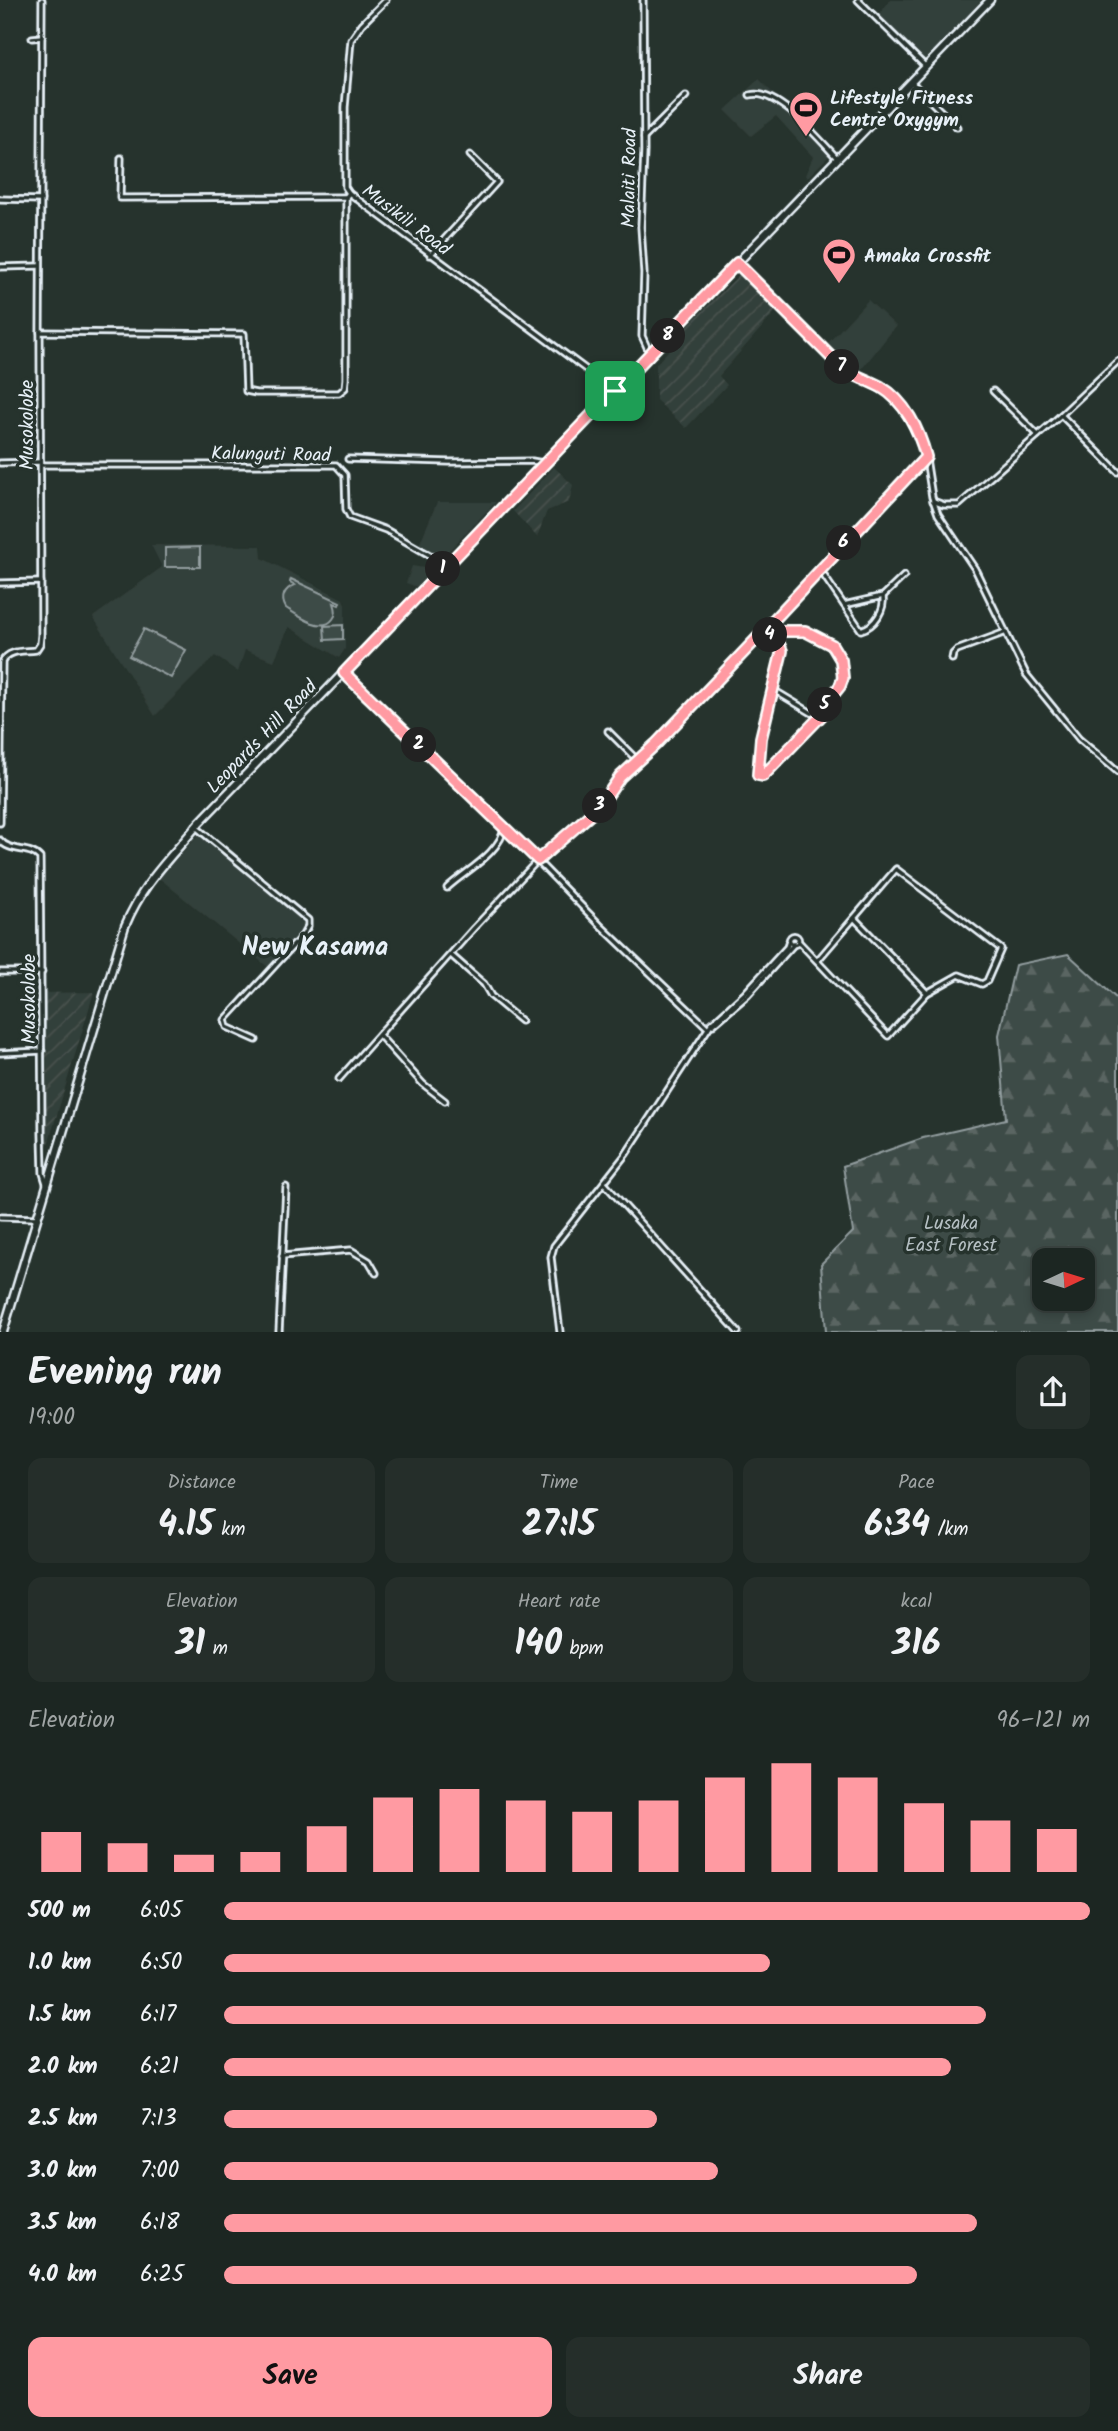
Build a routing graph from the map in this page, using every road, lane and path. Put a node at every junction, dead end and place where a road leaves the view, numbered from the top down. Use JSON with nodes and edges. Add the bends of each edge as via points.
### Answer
{"nodes":[{"id":1,"x":43,"y":0,"type":"edge"},
{"id":2,"x":386,"y":0,"type":"edge"},
{"id":3,"x":643,"y":0,"type":"edge"},
{"id":4,"x":858,"y":0,"type":"edge"},
{"id":5,"x":990,"y":0,"type":"edge"},
{"id":6,"x":42,"y":37,"type":"junction"},
{"id":7,"x":32,"y":38,"type":"dead end"},
{"id":8,"x":926,"y":67,"type":"junction"},
{"id":9,"x":911,"y":82,"type":"junction"},
{"id":10,"x":750,"y":95,"type":"dead end"},
{"id":11,"x":686,"y":96,"type":"dead end"},
{"id":12,"x":957,"y":127,"type":"dead end"},
{"id":13,"x":644,"y":138,"type":"junction"},
{"id":14,"x":470,"y":155,"type":"dead end"},
{"id":15,"x":121,"y":158,"type":"dead end"},
{"id":16,"x":838,"y":160,"type":"junction"},
{"id":17,"x":348,"y":195,"type":"junction"},
{"id":18,"x":0,"y":199,"type":"edge"},
{"id":19,"x":41,"y":200,"type":"junction"},
{"id":20,"x":430,"y":255,"type":"junction"},
{"id":21,"x":737,"y":263,"type":"junction"},
{"id":22,"x":40,"y":266,"type":"junction"},
{"id":23,"x":0,"y":268,"type":"edge"},
{"id":24,"x":40,"y":332,"type":"junction"},
{"id":25,"x":650,"y":354,"type":"junction"},
{"id":26,"x":1118,"y":362,"type":"edge"},
{"id":27,"x":615,"y":391,"type":"junction"},
{"id":28,"x":993,"y":391,"type":"dead end"},
{"id":29,"x":1061,"y":415,"type":"junction"},
{"id":30,"x":1038,"y":435,"type":"junction"},
{"id":31,"x":926,"y":457,"type":"junction"},
{"id":32,"x":348,"y":459,"type":"dead end"},
{"id":33,"x":0,"y":463,"type":"edge"},
{"id":34,"x":41,"y":463,"type":"junction"},
{"id":35,"x":545,"y":463,"type":"junction"},
{"id":36,"x":1118,"y":472,"type":"edge"},
{"id":37,"x":933,"y":501,"type":"junction"},
{"id":38,"x":447,"y":565,"type":"junction"},
{"id":39,"x":820,"y":570,"type":"junction"},
{"id":40,"x":904,"y":576,"type":"dead end"},
{"id":41,"x":41,"y":582,"type":"junction"},
{"id":42,"x":0,"y":583,"type":"edge"},
{"id":43,"x":883,"y":596,"type":"junction"},
{"id":44,"x":844,"y":605,"type":"junction"},
{"id":45,"x":769,"y":625,"type":"junction"},
{"id":46,"x":765,"y":630,"type":"junction"},
{"id":47,"x":1006,"y":632,"type":"junction"},
{"id":48,"x":952,"y":659,"type":"dead end"},
{"id":49,"x":344,"y":673,"type":"junction"},
{"id":50,"x":772,"y":689,"type":"junction"},
{"id":51,"x":1,"y":699,"type":"edge"},
{"id":52,"x":820,"y":718,"type":"junction"},
{"id":53,"x":1,"y":729,"type":"edge"},
{"id":54,"x":608,"y":731,"type":"dead end"},
{"id":55,"x":637,"y":760,"type":"junction"},
{"id":56,"x":1118,"y":772,"type":"edge"},
{"id":57,"x":0,"y":802,"type":"edge"},
{"id":58,"x":0,"y":823,"type":"edge"},
{"id":59,"x":505,"y":826,"type":"junction"},
{"id":60,"x":196,"y":827,"type":"junction"},
{"id":61,"x":0,"y":840,"type":"edge"},
{"id":62,"x":538,"y":860,"type":"junction"},
{"id":63,"x":447,"y":888,"type":"dead end"},
{"id":64,"x":854,"y":918,"type":"junction"},
{"id":65,"x":452,"y":954,"type":"junction"},
{"id":66,"x":817,"y":961,"type":"junction"},
{"id":67,"x":0,"y":972,"type":"edge"},
{"id":68,"x":42,"y":972,"type":"junction"},
{"id":69,"x":927,"y":993,"type":"junction"},
{"id":70,"x":521,"y":1021,"type":"dead end"},
{"id":71,"x":710,"y":1026,"type":"junction"},
{"id":72,"x":379,"y":1035,"type":"junction"},
{"id":73,"x":256,"y":1040,"type":"dead end"},
{"id":74,"x":42,"y":1051,"type":"junction"},
{"id":75,"x":0,"y":1053,"type":"edge"},
{"id":76,"x":339,"y":1079,"type":"dead end"},
{"id":77,"x":445,"y":1101,"type":"dead end"},
{"id":78,"x":604,"y":1183,"type":"junction"},
{"id":79,"x":47,"y":1185,"type":"junction"},
{"id":80,"x":286,"y":1186,"type":"dead end"},
{"id":81,"x":0,"y":1217,"type":"edge"},
{"id":82,"x":37,"y":1218,"type":"junction"},
{"id":83,"x":282,"y":1256,"type":"junction"},
{"id":84,"x":376,"y":1273,"type":"dead end"},
{"id":85,"x":2,"y":1332,"type":"edge"},
{"id":86,"x":278,"y":1332,"type":"edge"},
{"id":87,"x":560,"y":1332,"type":"edge"},
{"id":88,"x":738,"y":1332,"type":"edge"}],
"edges":[{"from":1,"to":6,"type":"street","name":"Musokolobe"},
{"from":2,"to":17,"type":"street","name":"Musikili Road","via":[[356,31],[350,45],[344,134]]},
{"from":3,"to":13,"type":"street","name":"Malaiti Road"},
{"from":4,"to":8,"type":"street"},
{"from":5,"to":8,"type":"main road","name":"Leopards Hill Road"},
{"from":6,"to":7,"type":"street"},
{"from":6,"to":19,"type":"street","name":"Musokolobe"},
{"from":8,"to":9,"type":"main road","name":"Leopards Hill Road"},
{"from":9,"to":12,"type":"street"},
{"from":9,"to":16,"type":"main road","name":"Leopards Hill Road"},
{"from":10,"to":16,"type":"street","via":[[764,94],[785,107]]},
{"from":11,"to":13,"type":"street"},
{"from":13,"to":25,"type":"street","name":"Malaiti Road","via":[[642,336]]},
{"from":14,"to":20,"type":"street","via":[[497,182]]},
{"from":15,"to":17,"type":"street","via":[[120,198]]},
{"from":16,"to":21,"type":"main road","name":"Leopards Hill Road"},
{"from":17,"to":20,"type":"street","name":"Musikili Road"},
{"from":17,"to":24,"type":"street","via":[[346,379],[339,393],[246,391],[244,334]]},
{"from":18,"to":19,"type":"street"},
{"from":19,"to":22,"type":"street","name":"Musokolobe"},
{"from":20,"to":27,"type":"street","name":"Musikili Road"},
{"from":21,"to":25,"type":"main road","name":"Leopards Hill Road"},
{"from":21,"to":31,"type":"street","via":[[841,367],[898,401]]},
{"from":22,"to":23,"type":"street"},
{"from":22,"to":24,"type":"street","name":"Musokolobe"},
{"from":24,"to":34,"type":"street","name":"Musokolobe"},
{"from":25,"to":27,"type":"main road","name":"Leopards Hill Road"},
{"from":26,"to":29,"type":"street"},
{"from":27,"to":35,"type":"main road","name":"Leopards Hill Road"},
{"from":28,"to":30,"type":"street"},
{"from":29,"to":30,"type":"street"},
{"from":29,"to":36,"type":"street"},
{"from":30,"to":37,"type":"street","via":[[959,505]]},
{"from":31,"to":37,"type":"street"},
{"from":31,"to":39,"type":"street"},
{"from":32,"to":35,"type":"street"},
{"from":33,"to":34,"type":"street"},
{"from":34,"to":38,"type":"street","name":"Kalunguti Road","via":[[336,466],[345,475],[346,509],[351,517],[386,530]]},
{"from":34,"to":41,"type":"street","name":"Musokolobe"},
{"from":35,"to":38,"type":"main road","name":"Leopards Hill Road"},
{"from":37,"to":47,"type":"street","via":[[975,569]]},
{"from":38,"to":49,"type":"main road","name":"Leopards Hill Road"},
{"from":39,"to":44,"type":"street"},
{"from":39,"to":45,"type":"street"},
{"from":40,"to":43,"type":"street"},
{"from":41,"to":42,"type":"street"},
{"from":41,"to":51,"type":"street","name":"Musokolobe","via":[[40,644],[36,650],[4,658]]},
{"from":43,"to":44,"type":"street"},
{"from":43,"to":44,"type":"street","via":[[878,616],[863,630]]},
{"from":45,"to":46,"type":"street"},
{"from":45,"to":52,"type":"street","via":[[777,631],[808,632],[839,654],[842,682]]},
{"from":46,"to":50,"type":"street","via":[[782,651]]},
{"from":46,"to":55,"type":"street"},
{"from":47,"to":48,"type":"street","via":[[957,650]]},
{"from":47,"to":56,"type":"street","via":[[1026,674],[1059,717]]},
{"from":49,"to":59,"type":"street"},
{"from":49,"to":60,"type":"main road","name":"Leopards Hill Road"},
{"from":50,"to":52,"type":"street"},
{"from":50,"to":52,"type":"street","via":[[761,738],[760,776]]},
{"from":51,"to":53,"type":"street","name":"Musokolobe"},
{"from":53,"to":57,"type":"street","name":"Musokolobe"},
{"from":54,"to":55,"type":"street"},
{"from":55,"to":62,"type":"street","via":[[600,806]]},
{"from":57,"to":58,"type":"street","name":"Musokolobe"},
{"from":59,"to":62,"type":"street"},
{"from":59,"to":63,"type":"street","via":[[489,852]]},
{"from":60,"to":73,"type":"street","via":[[308,920],[303,935],[225,1020],[227,1027]]},
{"from":60,"to":79,"type":"main road","name":"Leopards Hill Road","via":[[162,863],[131,913]]},
{"from":61,"to":68,"type":"street","name":"Musokolobe","via":[[33,851],[40,858]]},
{"from":62,"to":65,"type":"street"},
{"from":62,"to":71,"type":"street","via":[[622,947]]},
{"from":64,"to":66,"type":"street"},
{"from":64,"to":69,"type":"street"},
{"from":64,"to":69,"type":"street","via":[[897,869],[1001,949],[982,984],[959,975]]},
{"from":65,"to":70,"type":"street"},
{"from":65,"to":72,"type":"street"},
{"from":66,"to":69,"type":"street","via":[[888,1036]]},
{"from":66,"to":71,"type":"street","via":[[794,942],[748,995]]},
{"from":67,"to":68,"type":"street"},
{"from":68,"to":74,"type":"street","name":"Musokolobe"},
{"from":71,"to":78,"type":"street"},
{"from":72,"to":76,"type":"street"},
{"from":72,"to":77,"type":"street"},
{"from":74,"to":75,"type":"street"},
{"from":74,"to":79,"type":"street","name":"Musokolobe","via":[[43,1173]]},
{"from":78,"to":87,"type":"street","via":[[552,1251]]},
{"from":78,"to":88,"type":"street"},
{"from":79,"to":82,"type":"main road","name":"Leopards Hill Road"},
{"from":80,"to":83,"type":"street"},
{"from":81,"to":82,"type":"street"},
{"from":82,"to":85,"type":"main road","name":"Leopards Hill Road"},
{"from":83,"to":84,"type":"street","via":[[351,1250],[369,1261]]},
{"from":83,"to":86,"type":"street"}]}
